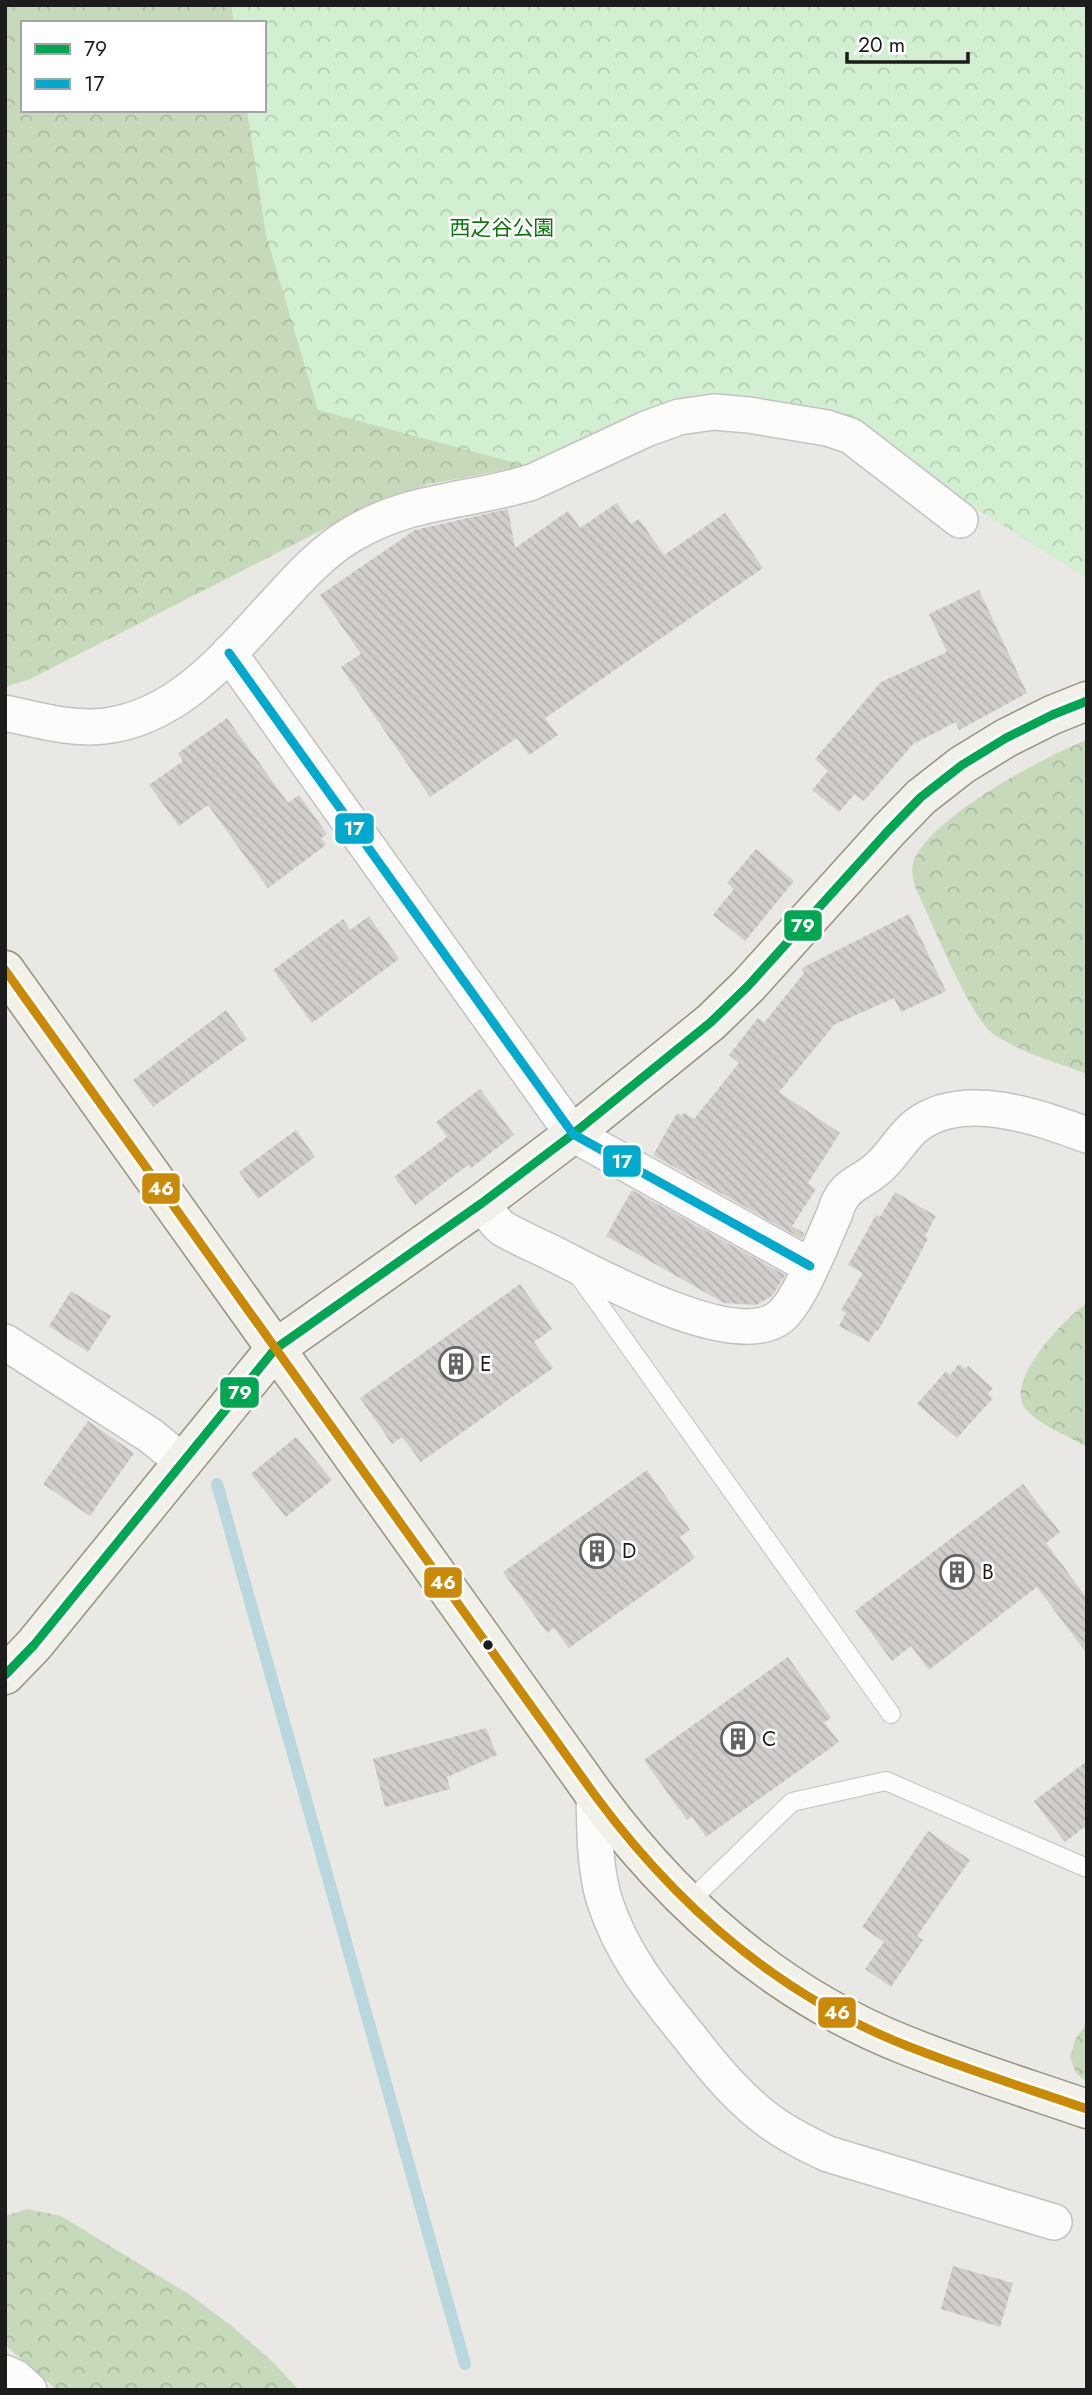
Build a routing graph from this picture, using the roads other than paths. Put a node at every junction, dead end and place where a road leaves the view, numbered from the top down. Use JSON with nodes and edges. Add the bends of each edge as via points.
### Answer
{"nodes":[{"id":1,"x":960,"y":520,"type":"dead end"},
{"id":2,"x":229,"y":653,"type":"junction"},
{"id":3,"x":1087,"y":701,"type":"edge"},
{"id":4,"x":5,"y":713,"type":"edge"},
{"id":5,"x":5,"y":970,"type":"edge"},
{"id":6,"x":573,"y":1133,"type":"junction"},
{"id":7,"x":1087,"y":1135,"type":"edge"},
{"id":8,"x":482,"y":1203,"type":"junction"},
{"id":9,"x":567,"y":1261,"type":"junction"},
{"id":10,"x":810,"y":1266,"type":"junction"},
{"id":11,"x":5,"y":1342,"type":"edge"},
{"id":12,"x":275,"y":1349,"type":"junction"},
{"id":13,"x":184,"y":1463,"type":"junction"},
{"id":14,"x":5,"y":1675,"type":"edge"},
{"id":15,"x":891,"y":1714,"type":"dead end"},
{"id":16,"x":594,"y":1794,"type":"junction"},
{"id":17,"x":1087,"y":1868,"type":"edge"},
{"id":18,"x":687,"y":1904,"type":"junction"},
{"id":19,"x":1087,"y":2109,"type":"edge"},
{"id":20,"x":1054,"y":2222,"type":"dead end"},
{"id":21,"x":5,"y":2373,"type":"edge"},
{"id":22,"x":29,"y":2390,"type":"edge"}],
"edges":[{"from":1,"to":2,"type":"street","via":[[851,436],[749,415],[714,412],[679,417],[532,482],[433,502],[389,516],[349,536],[313,564]]},
{"from":2,"to":4,"type":"street","via":[[187,692],[134,719],[104,726],[58,724]]},
{"from":2,"to":6,"type":"street"},
{"from":3,"to":6,"type":"main road","via":[[1006,738],[921,797],[748,986]]},
{"from":5,"to":12,"type":"main road"},
{"from":6,"to":8,"type":"main road"},
{"from":6,"to":10,"type":"street"},
{"from":7,"to":10,"type":"street","via":[[1013,1111],[982,1108],[934,1115],[905,1134],[877,1169],[848,1187]]},
{"from":8,"to":9,"type":"street","via":[[500,1226]]},
{"from":8,"to":12,"type":"main road"},
{"from":9,"to":10,"type":"street","via":[[650,1302],[742,1326],[762,1326],[780,1317]]},
{"from":9,"to":15,"type":"lane"},
{"from":11,"to":13,"type":"street","via":[[151,1436]]},
{"from":12,"to":13,"type":"main road"},
{"from":12,"to":16,"type":"main road"},
{"from":13,"to":14,"type":"main road"},
{"from":16,"to":18,"type":"main road"},
{"from":16,"to":20,"type":"street","via":[[596,1864],[615,1930],[630,1961],[746,2102],[828,2154]]},
{"from":17,"to":18,"type":"lane","via":[[886,1781],[792,1802]]},
{"from":18,"to":19,"type":"main road","via":[[767,1970],[857,2023],[904,2045]]},
{"from":21,"to":22,"type":"street"}]}
